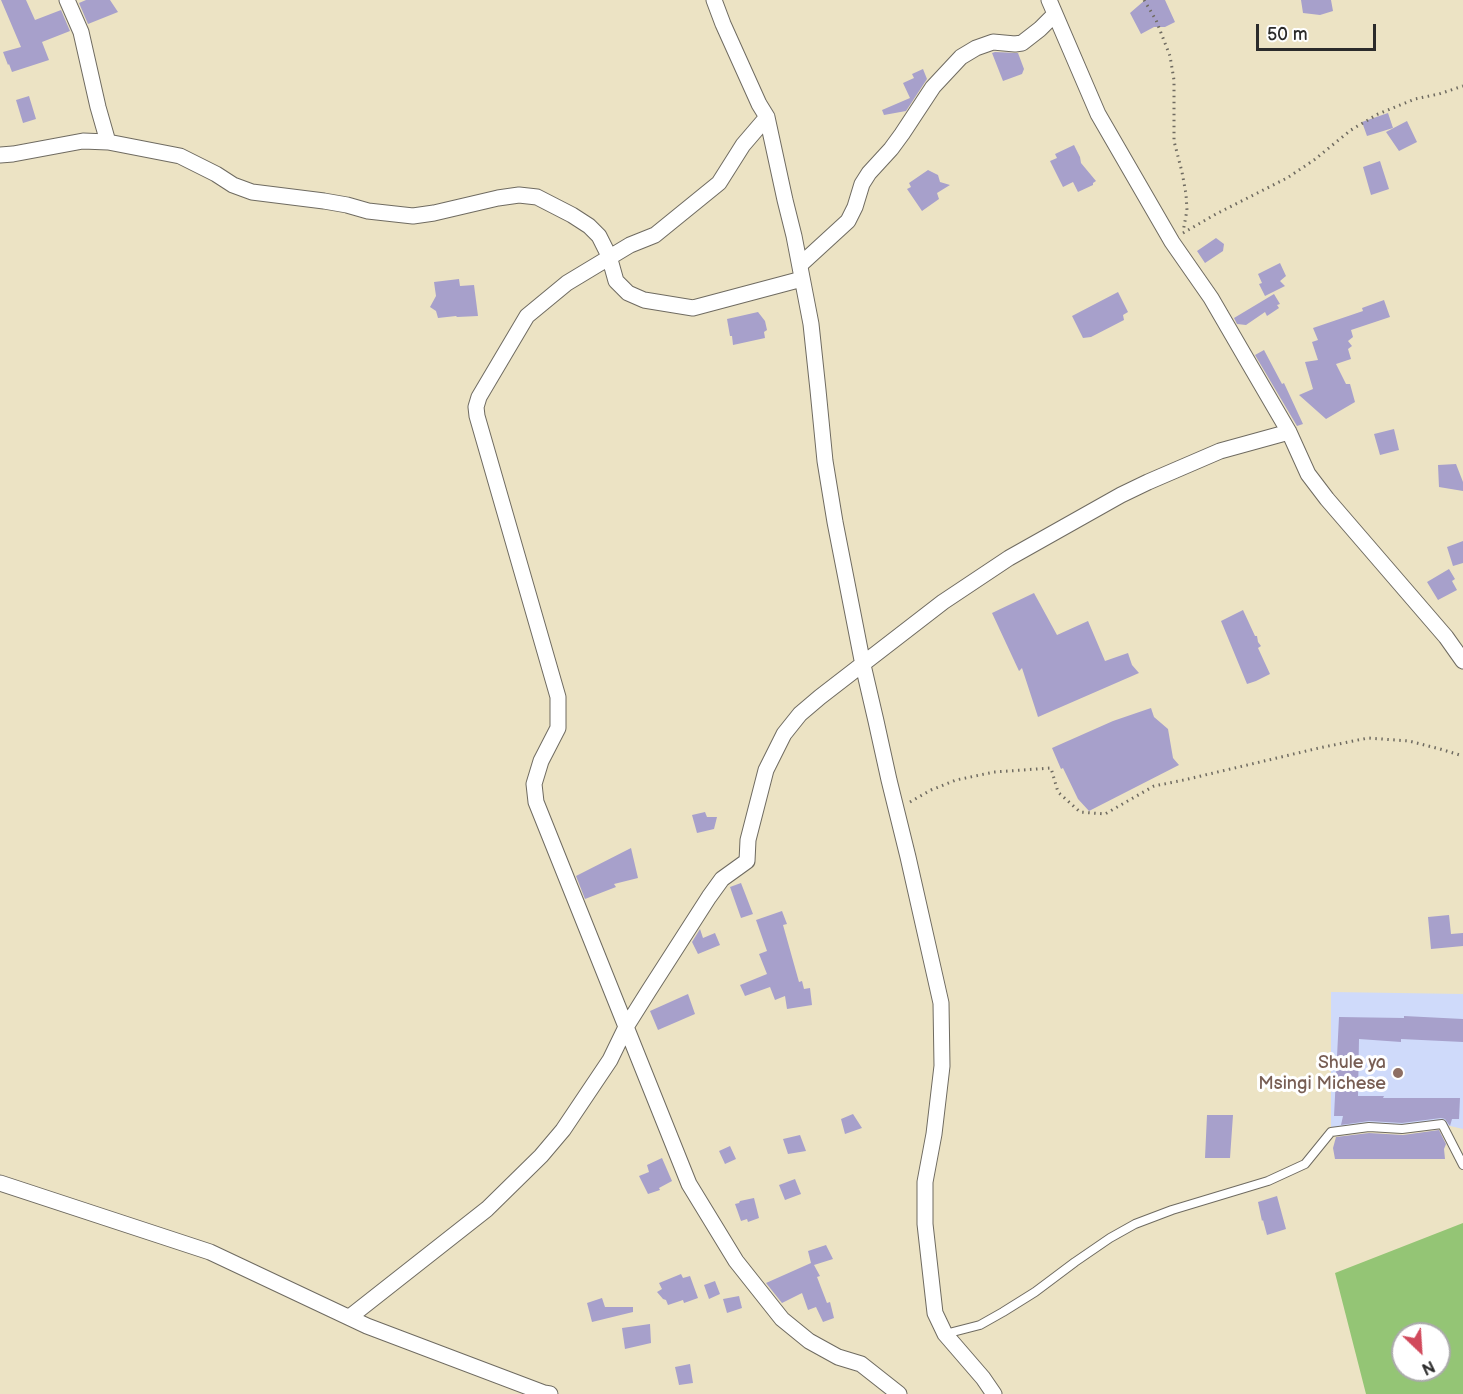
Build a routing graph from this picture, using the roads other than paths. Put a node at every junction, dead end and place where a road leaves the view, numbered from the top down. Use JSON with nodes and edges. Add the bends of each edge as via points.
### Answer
{"nodes":[{"id":1,"x":67,"y":0,"type":"edge"},
{"id":2,"x":714,"y":0,"type":"edge"},
{"id":3,"x":1052,"y":7,"type":"edge"},
{"id":4,"x":767,"y":117,"type":"junction"},
{"id":5,"x":108,"y":142,"type":"junction"},
{"id":6,"x":0,"y":154,"type":"edge"},
{"id":7,"x":609,"y":256,"type":"junction"},
{"id":8,"x":801,"y":272,"type":"junction"},
{"id":9,"x":1288,"y":432,"type":"junction"},
{"id":10,"x":1463,"y":661,"type":"edge"},
{"id":11,"x":863,"y":665,"type":"junction"},
{"id":12,"x":626,"y":1027,"type":"junction"},
{"id":13,"x":1463,"y":1165,"type":"edge"},
{"id":14,"x":0,"y":1183,"type":"edge"},
{"id":15,"x":346,"y":1316,"type":"junction"},
{"id":16,"x":945,"y":1334,"type":"junction"},
{"id":17,"x":550,"y":1394,"type":"edge"},
{"id":18,"x":899,"y":1394,"type":"edge"},
{"id":19,"x":994,"y":1394,"type":"edge"}],
"edges":[{"from":1,"to":5,"type":"street","via":[[81,32]]},
{"from":2,"to":4,"type":"street"},
{"from":3,"to":8,"type":"street","via":[[1040,29],[1022,43],[993,42],[961,57],[933,87],[891,149],[869,173],[848,221]]},
{"from":3,"to":9,"type":"street","via":[[1098,114],[1177,237]]},
{"from":4,"to":7,"type":"street","via":[[719,183],[655,235]]},
{"from":4,"to":8,"type":"street"},
{"from":5,"to":6,"type":"street","via":[[83,141]]},
{"from":5,"to":7,"type":"street","via":[[180,156],[252,192],[347,204],[377,212],[413,216],[498,198],[537,197],[589,226]]},
{"from":7,"to":8,"type":"street","via":[[616,281],[628,293],[644,300],[693,308]]},
{"from":7,"to":12,"type":"street","via":[[567,283],[527,316],[476,407],[558,697],[558,728],[541,760],[534,784],[536,802]]},
{"from":8,"to":11,"type":"street","via":[[811,324],[825,461]]},
{"from":9,"to":10,"type":"street","via":[[1308,474],[1327,499]]},
{"from":9,"to":11,"type":"street","via":[[1220,451],[1093,510],[968,584]]},
{"from":11,"to":12,"type":"street","via":[[800,714],[784,734],[766,770],[748,840],[747,861],[723,879],[709,897]]},
{"from":11,"to":16,"type":"street","via":[[941,1003],[942,1066],[925,1182],[925,1224],[935,1312]]},
{"from":12,"to":15,"type":"street","via":[[610,1060],[541,1156],[487,1209],[351,1316]]},
{"from":12,"to":18,"type":"street","via":[[689,1184],[736,1261],[782,1319],[809,1341],[861,1364]]},
{"from":13,"to":16,"type":"lane","via":[[1442,1124],[1331,1132],[1305,1164],[1268,1181],[1135,1224],[1003,1312],[980,1325]]},
{"from":14,"to":15,"type":"street","via":[[210,1252]]},
{"from":15,"to":17,"type":"street"},
{"from":16,"to":19,"type":"street"}]}
